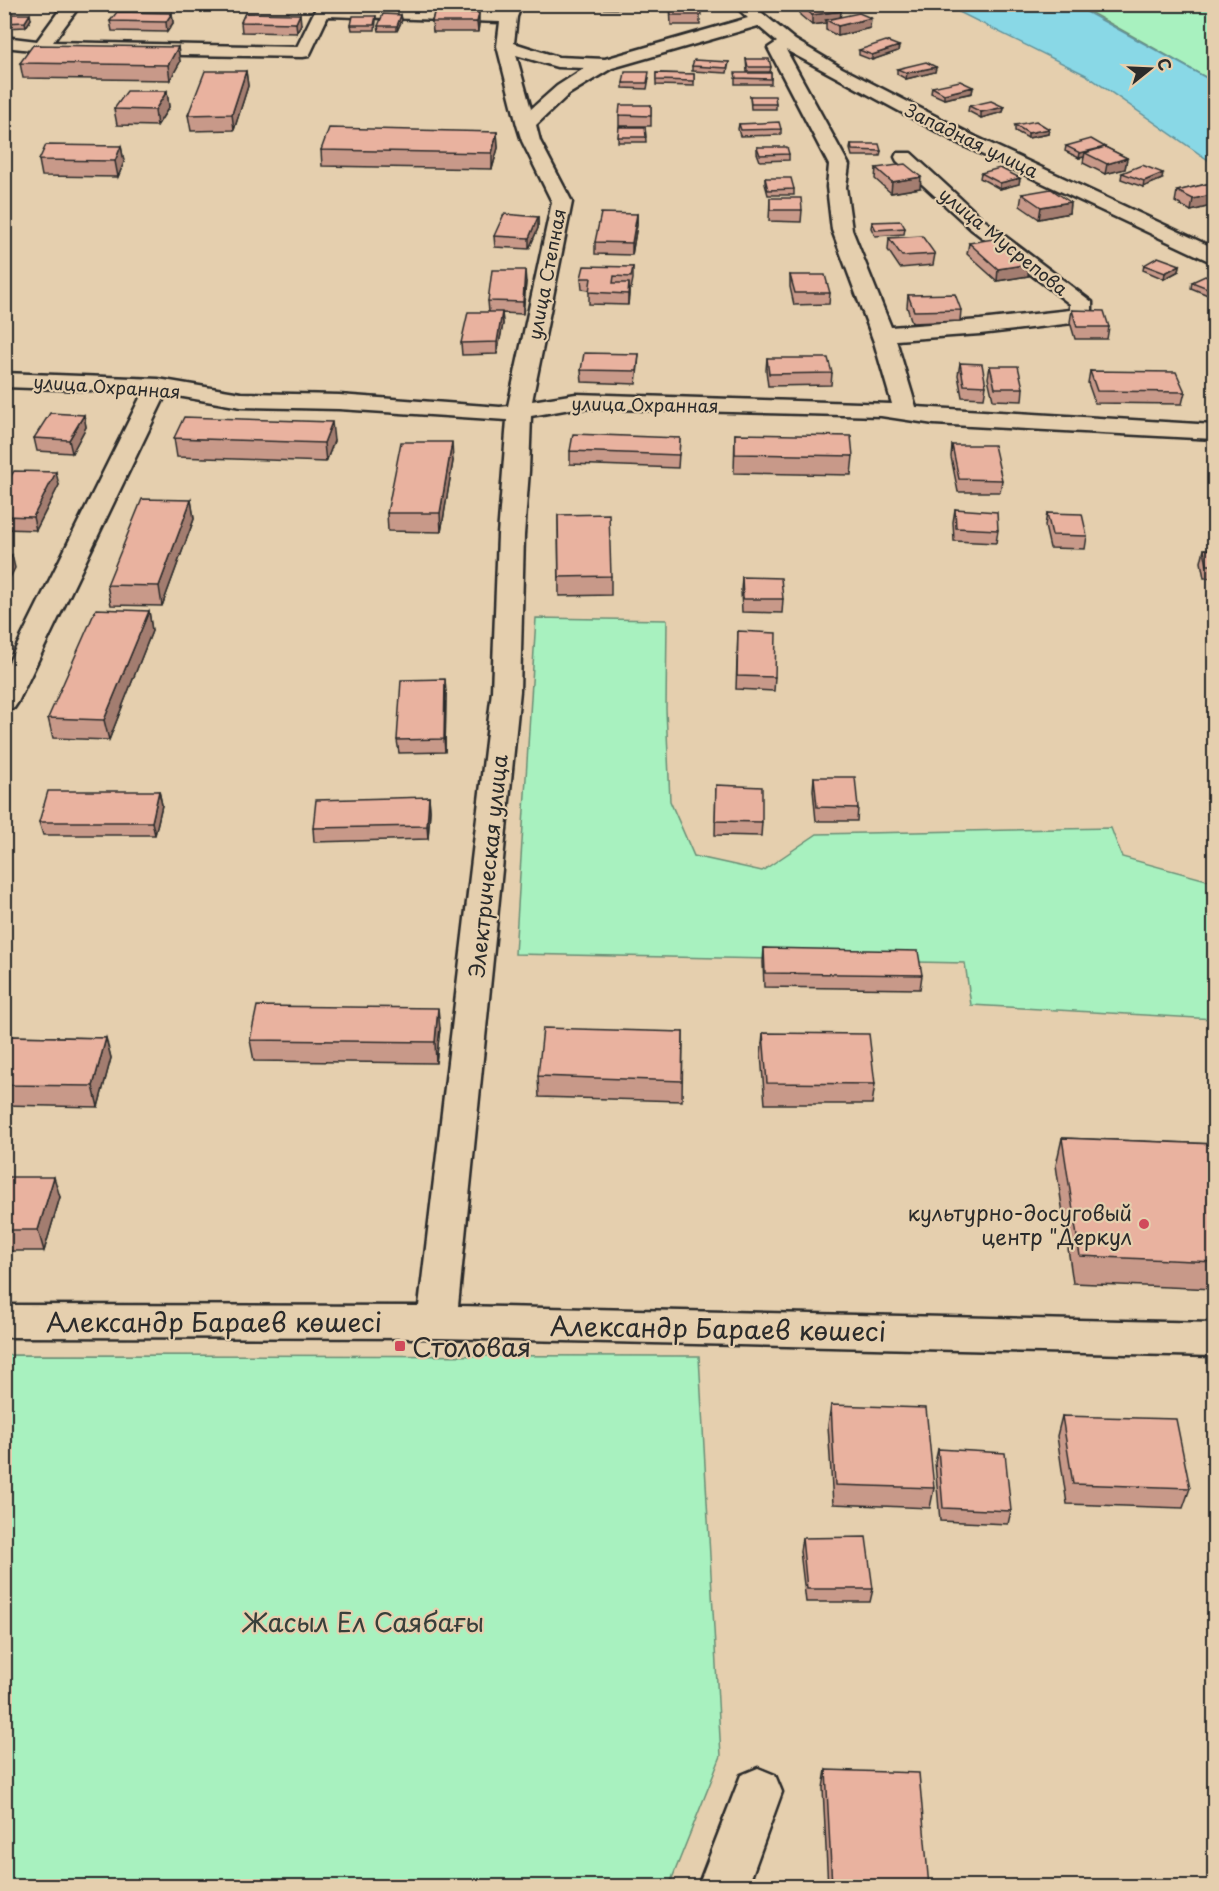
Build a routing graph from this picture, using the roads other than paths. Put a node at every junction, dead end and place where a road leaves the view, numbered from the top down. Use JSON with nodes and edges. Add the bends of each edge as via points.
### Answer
{"nodes":[{"id":1,"x":73,"y":4,"type":"edge"},
{"id":2,"x":741,"y":4,"type":"edge"},
{"id":3,"x":325,"y":8,"type":"edge"},
{"id":4,"x":511,"y":11,"type":"edge"},
{"id":5,"x":761,"y":20,"type":"junction"},
{"id":6,"x":4,"y":42,"type":"edge"},
{"id":7,"x":789,"y":44,"type":"junction"},
{"id":8,"x":42,"y":46,"type":"junction"},
{"id":9,"x":505,"y":46,"type":"junction"},
{"id":10,"x":606,"y":64,"type":"junction"},
{"id":11,"x":526,"y":125,"type":"junction"},
{"id":12,"x":904,"y":158,"type":"dead end"},
{"id":13,"x":1215,"y":256,"type":"edge"},
{"id":14,"x":883,"y":334,"type":"junction"},
{"id":15,"x":4,"y":380,"type":"edge"},
{"id":16,"x":158,"y":386,"type":"junction"},
{"id":17,"x":519,"y":410,"type":"junction"},
{"id":18,"x":906,"y":412,"type":"junction"},
{"id":19,"x":1215,"y":432,"type":"edge"},
{"id":20,"x":4,"y":702,"type":"edge"},
{"id":21,"x":4,"y":1321,"type":"edge"},
{"id":22,"x":437,"y":1322,"type":"junction"},
{"id":23,"x":1215,"y":1340,"type":"edge"},
{"id":24,"x":758,"y":1792,"type":"dead end"},
{"id":25,"x":723,"y":1887,"type":"edge"}],
"edges":[{"from":1,"to":8,"type":"street"},
{"from":2,"to":5,"type":"street","name":"Западная улица"},
{"from":3,"to":4,"type":"street"},
{"from":3,"to":8,"type":"street","via":[[303,52]]},
{"from":4,"to":9,"type":"street","name":"улица Степная"},
{"from":5,"to":7,"type":"street","name":"Западная улица"},
{"from":5,"to":10,"type":"street"},
{"from":6,"to":8,"type":"street"},
{"from":7,"to":13,"type":"street","name":"Западная улица","via":[[969,141]]},
{"from":7,"to":14,"type":"street","via":[[776,48],[839,165],[835,186],[839,220]]},
{"from":9,"to":10,"type":"street","via":[[556,62]]},
{"from":9,"to":11,"type":"street","name":"улица Степная"},
{"from":10,"to":11,"type":"street","via":[[569,84]]},
{"from":11,"to":17,"type":"street","name":"улица Степная","via":[[538,159],[562,202]]},
{"from":12,"to":14,"type":"street","name":"улица Мусрепова","via":[[978,225],[1082,302],[1081,315]]},
{"from":14,"to":18,"type":"street"},
{"from":15,"to":16,"type":"street","name":"улица Охранная"},
{"from":16,"to":17,"type":"street","name":"улица Охранная","via":[[240,400],[339,402],[500,414]]},
{"from":16,"to":20,"type":"street"},
{"from":17,"to":18,"type":"street","name":"улица Охранная","via":[[576,401]]},
{"from":17,"to":22,"type":"street","name":"Электрическая улица","via":[[506,692]]},
{"from":18,"to":19,"type":"street","name":"улица Охранная","via":[[934,417]]},
{"from":21,"to":22,"type":"street","name":"Александр Бараев көшесі"},
{"from":22,"to":23,"type":"street","name":"Александр Бараев көшесі"},
{"from":24,"to":25,"type":"street"}]}
